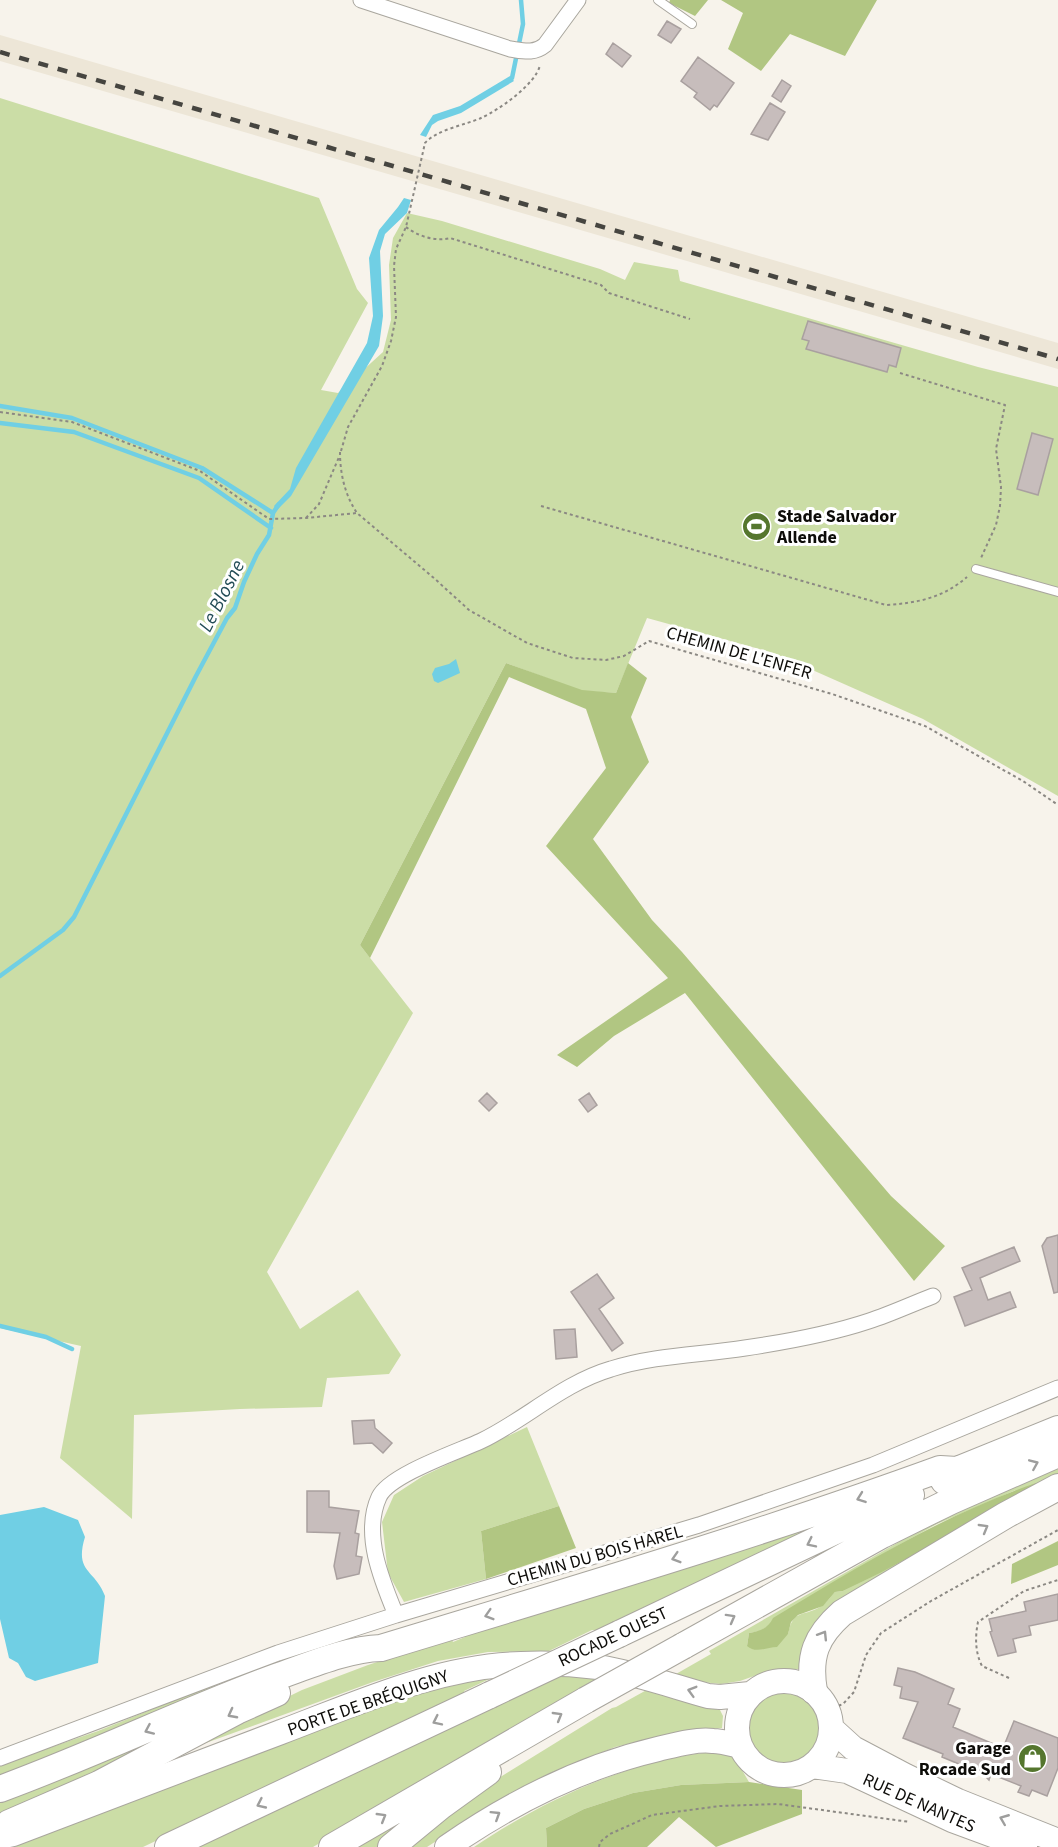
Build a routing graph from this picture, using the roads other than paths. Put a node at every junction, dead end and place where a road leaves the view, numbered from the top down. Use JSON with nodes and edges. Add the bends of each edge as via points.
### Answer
{"nodes":[{"id":1,"x":361,"y":0,"type":"edge"},
{"id":2,"x":578,"y":0,"type":"edge"},
{"id":3,"x":658,"y":0,"type":"edge"},
{"id":4,"x":692,"y":24,"type":"dead end"},
{"id":5,"x":976,"y":569,"type":"road end"},
{"id":6,"x":1058,"y":592,"type":"edge"},
{"id":7,"x":933,"y":1296,"type":"dead end"},
{"id":8,"x":1058,"y":1388,"type":"edge"},
{"id":9,"x":1058,"y":1429,"type":"edge"},
{"id":10,"x":1058,"y":1454,"type":"edge"},
{"id":11,"x":957,"y":1470,"type":"junction"},
{"id":12,"x":1058,"y":1487,"type":"edge"},
{"id":13,"x":396,"y":1615,"type":"junction"},
{"id":14,"x":381,"y":1648,"type":"junction"},
{"id":15,"x":750,"y":1694,"type":"junction"},
{"id":16,"x":824,"y":1710,"type":"junction"},
{"id":17,"x":530,"y":1732,"type":"junction"},
{"id":18,"x":740,"y":1746,"type":"junction"},
{"id":19,"x":0,"y":1758,"type":"edge"},
{"id":20,"x":812,"y":1766,"type":"junction"},
{"id":21,"x":0,"y":1789,"type":"edge"},
{"id":22,"x":0,"y":1832,"type":"edge"},
{"id":23,"x":0,"y":1837,"type":"edge"},
{"id":24,"x":1058,"y":1841,"type":"edge"},
{"id":25,"x":168,"y":1847,"type":"edge"},
{"id":26,"x":332,"y":1847,"type":"edge"},
{"id":27,"x":391,"y":1847,"type":"edge"},
{"id":28,"x":447,"y":1847,"type":"edge"},
{"id":29,"x":1025,"y":1847,"type":"edge"}],
"edges":[{"from":1,"to":2,"type":"street","via":[[510,49],[532,51],[552,36]]},
{"from":3,"to":4,"type":"lane"},
{"from":5,"to":6,"type":"lane"},
{"from":7,"to":13,"type":"street","via":[[868,1321],[818,1334],[609,1369],[575,1384],[481,1441],[397,1479],[380,1495],[373,1515],[381,1578]]},
{"from":8,"to":13,"type":"street","name":"CHEMIN DU BOIS HAREL","via":[[873,1465],[699,1525]]},
{"from":9,"to":11,"type":"highway","name":"ROCADE OUEST"},
{"from":17,"to":10,"type":"highway","name":"ROCADE OUEST","one_way":true,"bridge":true,"via":[[882,1535]]},
{"from":11,"to":14,"type":"highway","one_way":true,"via":[[940,1469],[774,1527]]},
{"from":11,"to":25,"type":"highway","name":"ROCADE OUEST","one_way":true,"bridge":true,"via":[[944,1480]]},
{"from":16,"to":12,"type":"highway","one_way":true,"via":[[811,1663],[821,1635],[842,1613]]},
{"from":13,"to":19,"type":"street","name":"CHEMIN DU BOIS HAREL","via":[[278,1653]]},
{"from":14,"to":21,"type":"highway","one_way":true,"via":[[365,1648],[231,1694]]},
{"from":14,"to":22,"type":"highway","one_way":true,"via":[[368,1657],[237,1711],[99,1784],[9,1823]]},
{"from":15,"to":16,"type":"main road","via":[[764,1684],[798,1682]]},
{"from":15,"to":18,"type":"main road","via":[[737,1719]]},
{"from":15,"to":23,"type":"main road","name":"PORTE DE BRÉQUIGNY","one_way":true,"via":[[708,1696],[582,1665],[503,1665],[448,1674]]},
{"from":16,"to":20,"type":"main road","via":[[828,1745]]},
{"from":24,"to":16,"type":"main road","name":"RUE DE NANTES","one_way":true,"via":[[958,1801],[853,1748]]},
{"from":26,"to":17,"type":"highway","name":"ROCADE OUEST","one_way":true},
{"from":17,"to":27,"type":"highway","via":[[523,1749],[441,1806]]},
{"from":18,"to":20,"type":"main road","via":[[756,1766],[771,1774],[788,1775]]},
{"from":28,"to":18,"type":"main road","one_way":true,"via":[[502,1811],[593,1768],[685,1744],[712,1741]]},
{"from":20,"to":29,"type":"main road","name":"RUE DE NANTES","via":[[847,1771],[952,1820]]}]}
